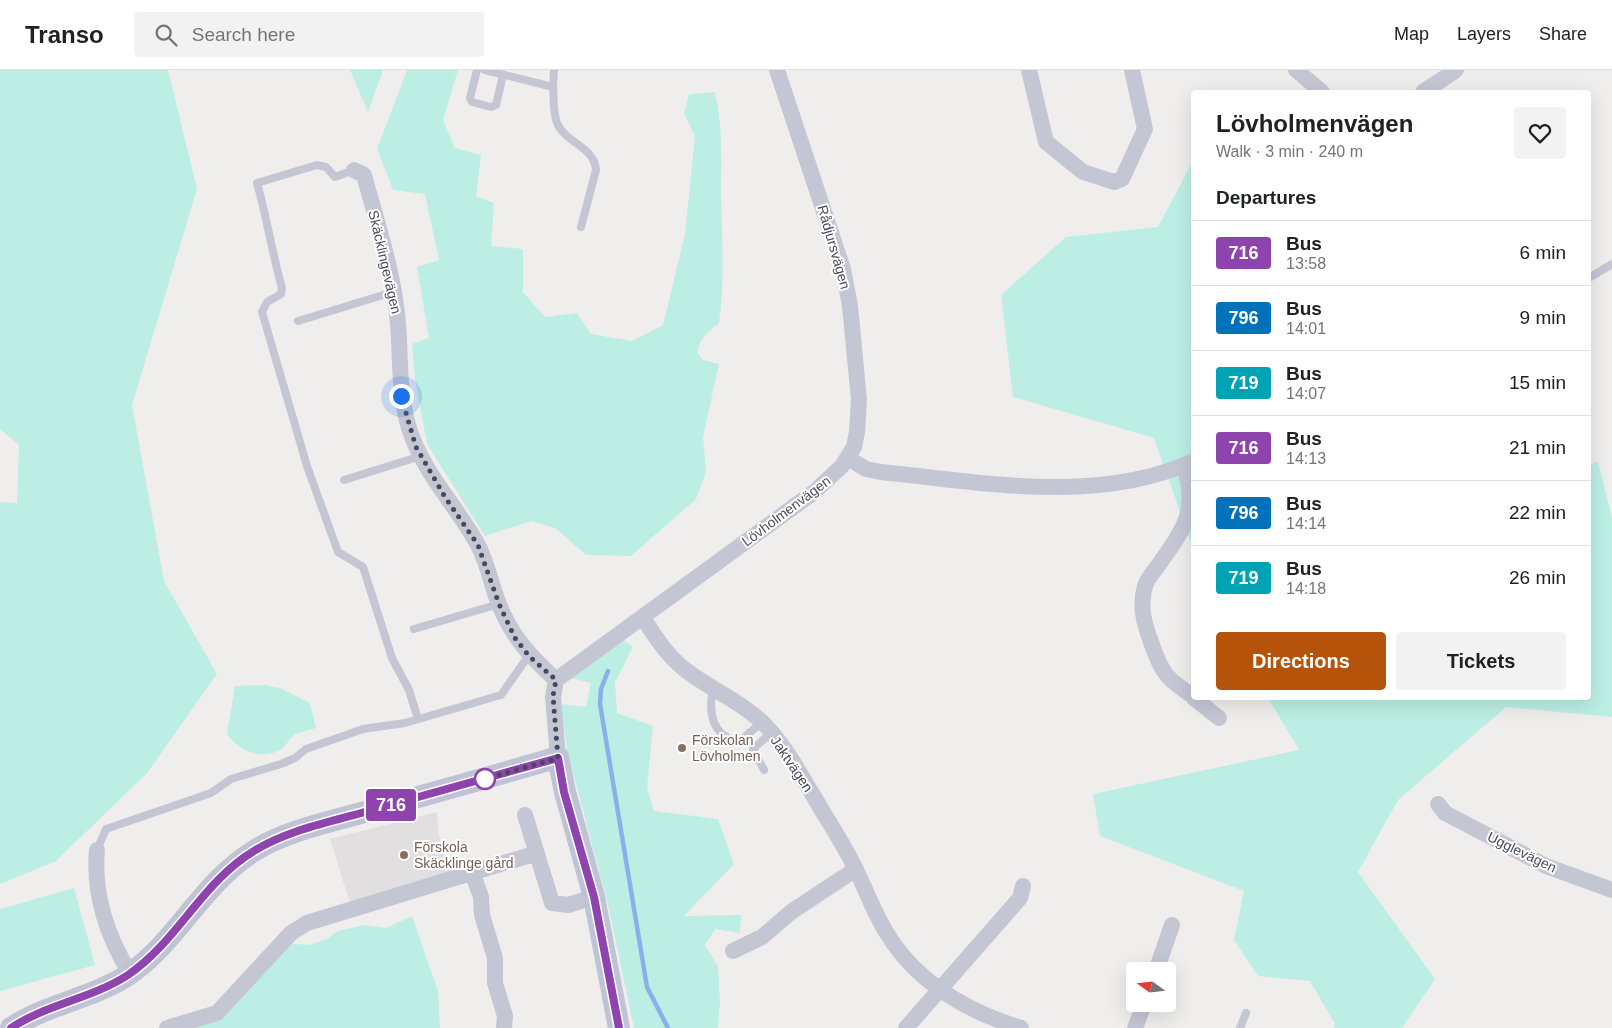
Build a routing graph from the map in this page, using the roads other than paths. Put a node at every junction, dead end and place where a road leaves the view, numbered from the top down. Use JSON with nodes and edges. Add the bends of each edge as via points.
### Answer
{"nodes":[{"id":1,"x":477,"y":70,"type":"edge"},
{"id":2,"x":485,"y":70,"type":"edge"},
{"id":3,"x":554,"y":70,"type":"edge"},
{"id":4,"x":777,"y":70,"type":"edge"},
{"id":5,"x":1029,"y":70,"type":"edge"},
{"id":6,"x":1132,"y":70,"type":"edge"},
{"id":7,"x":1296,"y":70,"type":"edge"},
{"id":8,"x":1456,"y":70,"type":"edge"},
{"id":9,"x":504,"y":75,"type":"junction"},
{"id":10,"x":553,"y":87,"type":"junction"},
{"id":11,"x":1320,"y":90,"type":"edge"},
{"id":12,"x":1426,"y":90,"type":"edge"},
{"id":13,"x":354,"y":170,"type":"joint"},
{"id":14,"x":581,"y":227,"type":"dead end"},
{"id":15,"x":1612,"y":264,"type":"edge"},
{"id":16,"x":1591,"y":277,"type":"edge"},
{"id":17,"x":393,"y":292,"type":"junction"},
{"id":18,"x":298,"y":321,"type":"dead end"},
{"id":19,"x":421,"y":456,"type":"junction"},
{"id":20,"x":848,"y":458,"type":"junction"},
{"id":21,"x":1189,"y":463,"type":"edge"},
{"id":22,"x":344,"y":480,"type":"dead end"},
{"id":23,"x":1191,"y":493,"type":"edge"},
{"id":24,"x":1191,"y":493,"type":"edge"},
{"id":25,"x":499,"y":604,"type":"junction"},
{"id":26,"x":643,"y":618,"type":"junction"},
{"id":27,"x":414,"y":629,"type":"dead end"},
{"id":28,"x":529,"y":656,"type":"junction"},
{"id":29,"x":556,"y":680,"type":"junction"},
{"id":30,"x":713,"y":689,"type":"junction"},
{"id":31,"x":1191,"y":695,"type":"edge"},
{"id":32,"x":1198,"y":700,"type":"edge"},
{"id":33,"x":1219,"y":718,"type":"dead end"},
{"id":34,"x":418,"y":719,"type":"junction"},
{"id":35,"x":766,"y":727,"type":"junction"},
{"id":36,"x":558,"y":758,"type":"junction"},
{"id":37,"x":764,"y":770,"type":"dead end"},
{"id":38,"x":1438,"y":804,"type":"dead end"},
{"id":39,"x":525,"y":815,"type":"dead end"},
{"id":40,"x":97,"y":850,"type":"joint"},
{"id":41,"x":537,"y":853,"type":"junction"},
{"id":42,"x":856,"y":869,"type":"junction"},
{"id":43,"x":472,"y":872,"type":"junction"},
{"id":44,"x":1023,"y":886,"type":"dead end"},
{"id":45,"x":1612,"y":890,"type":"edge"},
{"id":46,"x":594,"y":897,"type":"junction"},
{"id":47,"x":1172,"y":924,"type":"dead end"},
{"id":48,"x":733,"y":951,"type":"dead end"},
{"id":49,"x":1159,"y":962,"type":"edge"},
{"id":50,"x":130,"y":973,"type":"junction"},
{"id":51,"x":940,"y":990,"type":"junction"},
{"id":52,"x":1141,"y":1012,"type":"edge"},
{"id":53,"x":1246,"y":1013,"type":"dead end"},
{"id":54,"x":11,"y":1028,"type":"edge"},
{"id":55,"x":167,"y":1028,"type":"edge"},
{"id":56,"x":504,"y":1028,"type":"edge"},
{"id":57,"x":619,"y":1028,"type":"edge"},
{"id":58,"x":906,"y":1028,"type":"edge"},
{"id":59,"x":1021,"y":1028,"type":"edge"},
{"id":60,"x":1135,"y":1028,"type":"edge"},
{"id":61,"x":1240,"y":1028,"type":"edge"}],
"edges":[{"from":1,"to":9,"type":"lane","via":[[470,98],[472,102],[491,107],[496,105]]},
{"from":2,"to":9,"type":"lane"},
{"from":3,"to":10,"type":"lane"},
{"from":4,"to":20,"type":"street","name":"Rådjursvägen","via":[[847,286],[859,400],[857,432]]},
{"from":5,"to":6,"type":"street","via":[[1046,142],[1082,172],[1118,182],[1145,129]]},
{"from":7,"to":11,"type":"street"},
{"from":8,"to":12,"type":"street"},
{"from":9,"to":10,"type":"lane"},
{"from":10,"to":14,"type":"lane","via":[[557,122],[569,138],[587,150],[595,164]]},
{"from":13,"to":17,"type":"street","name":"Skäcklingevägen","via":[[364,175]]},
{"from":13,"to":34,"type":"lane","via":[[335,177],[326,167],[317,165],[257,184],[282,288],[281,294],[267,302],[262,312],[308,468],[338,552],[363,567],[392,658],[409,690]]},
{"from":15,"to":16,"type":"lane"},
{"from":17,"to":18,"type":"lane"},
{"from":17,"to":19,"type":"street","name":"Skäcklingevägen","via":[[398,322],[401,396],[409,428]]},
{"from":19,"to":22,"type":"lane"},
{"from":19,"to":25,"type":"street","name":"Skäcklingevägen","via":[[478,545]]},
{"from":20,"to":21,"type":"street","via":[[866,469],[880,472],[1059,488],[1128,480]]},
{"from":20,"to":26,"type":"street","name":"Lövholmenvägen","via":[[814,492]]},
{"from":21,"to":23,"type":"street"},
{"from":24,"to":31,"type":"street","via":[[1189,512],[1177,539],[1145,584],[1142,617],[1160,668],[1170,681]]},
{"from":25,"to":27,"type":"lane"},
{"from":25,"to":28,"type":"street","name":"Skäcklingevägen","via":[[515,638]]},
{"from":26,"to":29,"type":"street","name":"Lövholmenvägen"},
{"from":26,"to":30,"type":"street","name":"Jaktvägen","via":[[662,648]]},
{"from":28,"to":29,"type":"street","name":"Skäcklingevägen"},
{"from":28,"to":34,"type":"lane","via":[[501,695]]},
{"from":29,"to":36,"type":"street","via":[[553,696]]},
{"from":30,"to":35,"type":"street","name":"Jaktvägen"},
{"from":30,"to":35,"type":"lane","via":[[711,719],[732,740],[740,741]]},
{"from":32,"to":33,"type":"street"},
{"from":34,"to":40,"type":"lane","via":[[363,729],[306,748],[295,758],[231,779],[211,793],[128,820],[106,829]]},
{"from":35,"to":37,"type":"lane","via":[[753,749]]},
{"from":35,"to":42,"type":"street","name":"Jaktvägen","via":[[804,780]]},
{"from":36,"to":46,"type":"street","via":[[564,792]]},
{"from":36,"to":50,"type":"street","via":[[336,820],[255,850],[220,878],[157,952]]},
{"from":38,"to":45,"type":"street","name":"Ugglevägen","via":[[1445,813],[1546,866]]},
{"from":39,"to":41,"type":"street"},
{"from":40,"to":50,"type":"street","via":[[96,887],[116,951]]},
{"from":41,"to":43,"type":"street"},
{"from":41,"to":46,"type":"street","via":[[552,903],[568,905]]},
{"from":42,"to":48,"type":"street","via":[[791,912],[762,937]]},
{"from":42,"to":51,"type":"street","name":"Jaktvägen","via":[[896,948],[920,975]]},
{"from":43,"to":55,"type":"street","via":[[308,923],[291,933],[217,1013]]},
{"from":43,"to":56,"type":"street","via":[[495,958],[495,983],[505,1016]]},
{"from":44,"to":51,"type":"street","via":[[1020,898]]},
{"from":46,"to":57,"type":"street"},
{"from":47,"to":49,"type":"street"},
{"from":50,"to":54,"type":"street","via":[[96,993],[22,1020]]},
{"from":51,"to":58,"type":"street"},
{"from":51,"to":59,"type":"street","name":"Jaktvägen","via":[[984,1015]]},
{"from":52,"to":60,"type":"street"},
{"from":53,"to":61,"type":"lane"}]}
